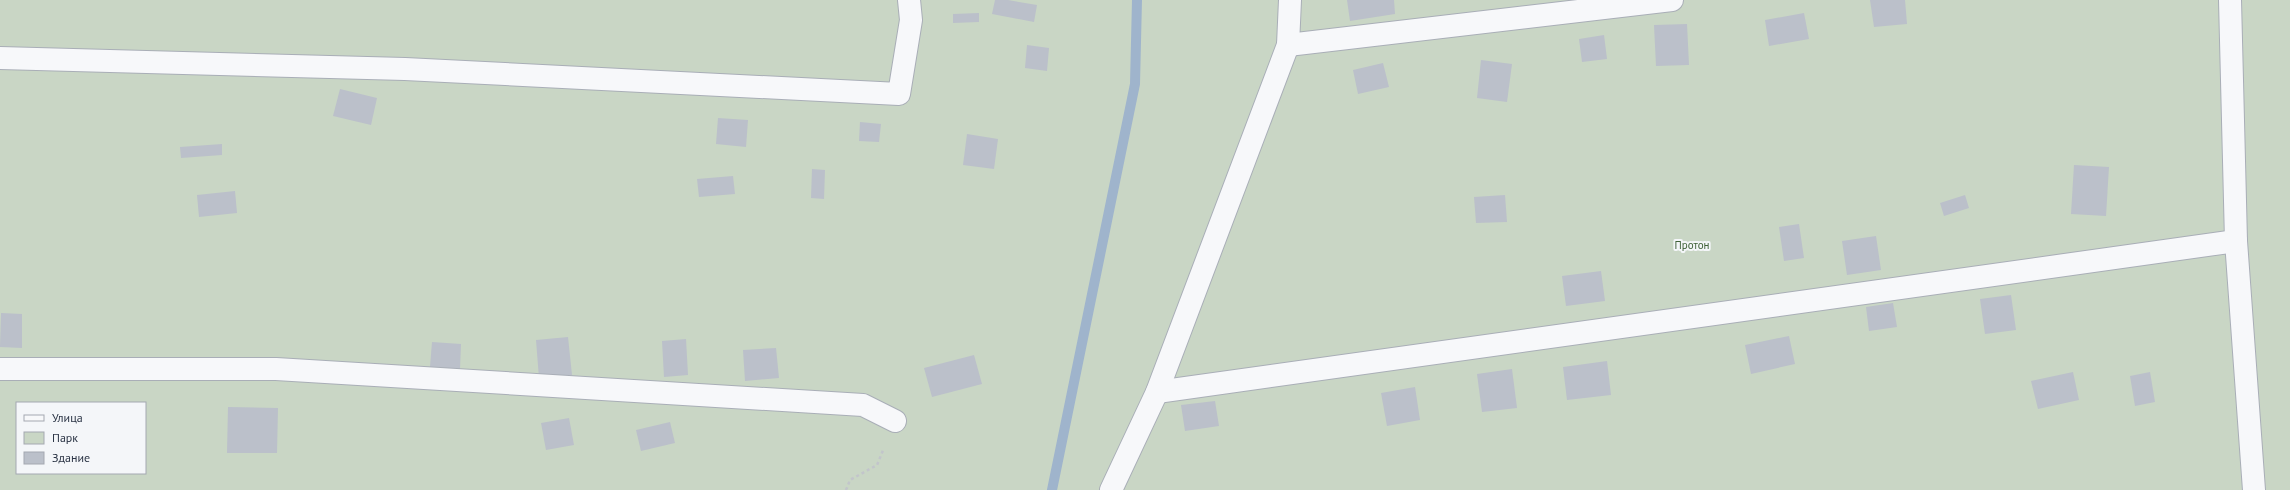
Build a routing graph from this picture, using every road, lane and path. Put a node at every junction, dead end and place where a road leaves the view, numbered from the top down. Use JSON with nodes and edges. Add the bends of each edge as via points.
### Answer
{"nodes":[{"id":1,"x":909,"y":0,"type":"edge"},
{"id":2,"x":1290,"y":0,"type":"edge"},
{"id":3,"x":1672,"y":0,"type":"edge"},
{"id":4,"x":2230,"y":0,"type":"edge"},
{"id":5,"x":1288,"y":45,"type":"junction"},
{"id":6,"x":0,"y":58,"type":"edge"},
{"id":7,"x":2236,"y":241,"type":"junction"},
{"id":8,"x":0,"y":370,"type":"edge"},
{"id":9,"x":1157,"y":392,"type":"junction"},
{"id":10,"x":895,"y":421,"type":"joint"},
{"id":11,"x":846,"y":490,"type":"edge"},
{"id":12,"x":1111,"y":490,"type":"edge"},
{"id":13,"x":2254,"y":490,"type":"edge"}],
"edges":[{"from":1,"to":6,"type":"lane","via":[[911,20],[899,94],[405,69]]},
{"from":2,"to":5,"type":"lane"},
{"from":3,"to":5,"type":"lane"},
{"from":4,"to":7,"type":"lane"},
{"from":5,"to":9,"type":"lane"},
{"from":7,"to":9,"type":"lane"},
{"from":7,"to":13,"type":"lane"},
{"from":8,"to":10,"type":"lane","via":[[276,369],[863,405]]},
{"from":9,"to":12,"type":"lane"},
{"from":10,"to":11,"type":"path","via":[[877,465],[850,480]]}]}
